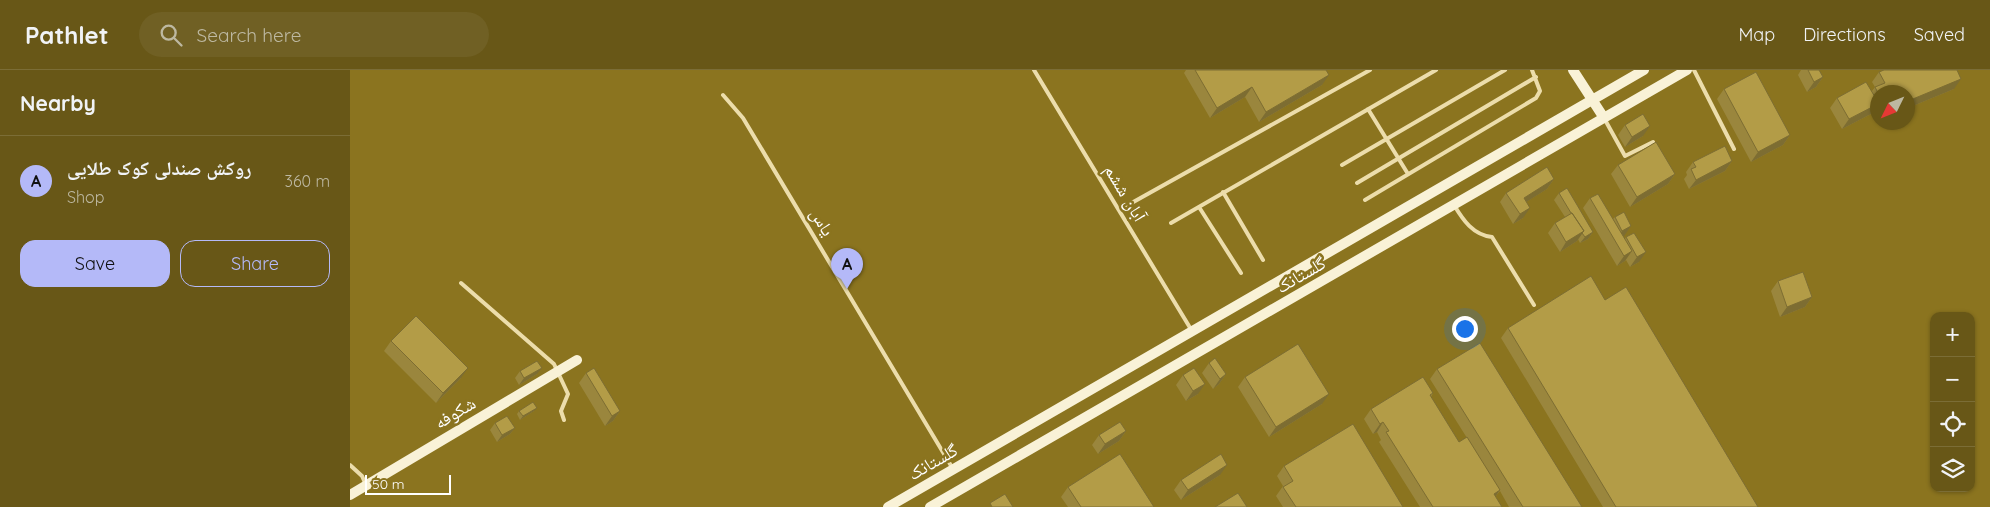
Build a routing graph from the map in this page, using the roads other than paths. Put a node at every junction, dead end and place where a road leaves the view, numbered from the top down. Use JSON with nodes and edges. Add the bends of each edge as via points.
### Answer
{"nodes":[{"id":1,"x":1034,"y":70,"type":"edge"},
{"id":2,"x":1370,"y":70,"type":"edge"},
{"id":3,"x":1436,"y":70,"type":"edge"},
{"id":4,"x":1505,"y":70,"type":"edge"},
{"id":5,"x":1532,"y":70,"type":"edge"},
{"id":6,"x":1573,"y":70,"type":"edge"},
{"id":7,"x":1644,"y":70,"type":"edge"},
{"id":8,"x":1687,"y":70,"type":"edge"},
{"id":9,"x":1694,"y":70,"type":"edge"},
{"id":10,"x":1536,"y":77,"type":"junction"},
{"id":11,"x":723,"y":95,"type":"dead end"},
{"id":12,"x":1591,"y":100,"type":"junction"},
{"id":13,"x":1368,"y":109,"type":"junction"},
{"id":14,"x":1604,"y":118,"type":"junction"},
{"id":15,"x":1386,"y":139,"type":"junction"},
{"id":16,"x":1653,"y":142,"type":"edge"},
{"id":17,"x":1734,"y":149,"type":"dead end"},
{"id":18,"x":1399,"y":159,"type":"junction"},
{"id":19,"x":1342,"y":165,"type":"dead end"},
{"id":20,"x":1408,"y":174,"type":"junction"},
{"id":21,"x":1357,"y":183,"type":"dead end"},
{"id":22,"x":1223,"y":192,"type":"junction"},
{"id":23,"x":1365,"y":200,"type":"dead end"},
{"id":24,"x":1454,"y":205,"type":"junction"},
{"id":25,"x":1199,"y":207,"type":"junction"},
{"id":26,"x":1119,"y":210,"type":"junction"},
{"id":27,"x":1171,"y":223,"type":"dead end"},
{"id":28,"x":1262,"y":260,"type":"dead end"},
{"id":29,"x":1241,"y":273,"type":"dead end"},
{"id":30,"x":461,"y":283,"type":"dead end"},
{"id":31,"x":1534,"y":305,"type":"dead end"},
{"id":32,"x":1192,"y":331,"type":"junction"},
{"id":33,"x":577,"y":360,"type":"dead end"},
{"id":34,"x":557,"y":372,"type":"junction"},
{"id":35,"x":564,"y":420,"type":"dead end"},
{"id":36,"x":350,"y":465,"type":"edge"},
{"id":37,"x":953,"y":469,"type":"junction"},
{"id":38,"x":366,"y":485,"type":"junction"},
{"id":39,"x":350,"y":495,"type":"edge"},
{"id":40,"x":888,"y":507,"type":"edge"},
{"id":41,"x":930,"y":507,"type":"edge"}],
"edges":[{"from":1,"to":26,"type":"lane","name":"آبان ششم"},
{"from":2,"to":26,"type":"lane"},
{"from":3,"to":13,"type":"lane"},
{"from":4,"to":15,"type":"lane"},
{"from":5,"to":10,"type":"lane"},
{"from":6,"to":12,"type":"street"},
{"from":7,"to":12,"type":"street","name":"گلستانک"},
{"from":8,"to":14,"type":"street","name":"گلستانک"},
{"from":9,"to":17,"type":"lane"},
{"from":10,"to":18,"type":"lane"},
{"from":10,"to":20,"type":"lane","via":[[1540,91],[1536,98]]},
{"from":11,"to":37,"type":"lane","name":"یاس","via":[[743,118]]},
{"from":12,"to":14,"type":"street"},
{"from":12,"to":32,"type":"street","name":"گلستانک"},
{"from":13,"to":15,"type":"lane"},
{"from":13,"to":22,"type":"lane"},
{"from":14,"to":16,"type":"lane","via":[[1625,156]]},
{"from":14,"to":24,"type":"street","name":"گلستانک"},
{"from":15,"to":18,"type":"lane"},
{"from":15,"to":19,"type":"lane"},
{"from":18,"to":20,"type":"lane"},
{"from":18,"to":21,"type":"lane"},
{"from":20,"to":23,"type":"lane"},
{"from":22,"to":25,"type":"lane"},
{"from":22,"to":28,"type":"lane"},
{"from":24,"to":31,"type":"lane","via":[[1470,227],[1481,236],[1492,238]]},
{"from":24,"to":41,"type":"street","name":"گلستانک"},
{"from":25,"to":27,"type":"lane"},
{"from":25,"to":29,"type":"lane"},
{"from":26,"to":32,"type":"lane","name":"آبان ششم"},
{"from":30,"to":34,"type":"lane","via":[[554,364]]},
{"from":32,"to":37,"type":"street","name":"گلستانک"},
{"from":33,"to":34,"type":"street","name":"شکوفه"},
{"from":34,"to":35,"type":"lane","via":[[568,394],[561,411]]},
{"from":34,"to":38,"type":"street","name":"شکوفه"},
{"from":36,"to":38,"type":"lane"},
{"from":37,"to":40,"type":"street","name":"گلستانک"},
{"from":38,"to":39,"type":"street","name":"شکوفه"}]}
